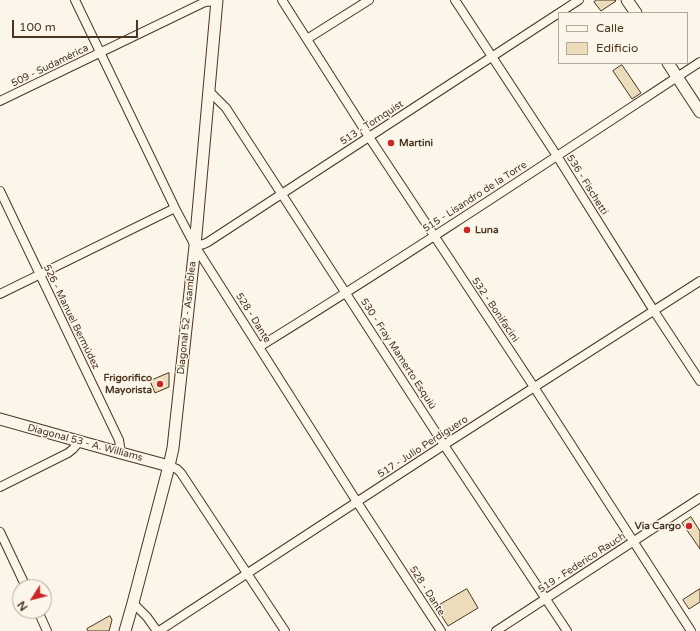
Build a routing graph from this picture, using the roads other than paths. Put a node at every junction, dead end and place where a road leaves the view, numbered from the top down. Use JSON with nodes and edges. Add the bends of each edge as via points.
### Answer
{"nodes":[{"id":1,"x":75,"y":0,"type":"edge"},
{"id":2,"x":217,"y":0,"type":"edge"},
{"id":3,"x":282,"y":0,"type":"edge"},
{"id":4,"x":369,"y":0,"type":"edge"},
{"id":5,"x":455,"y":0,"type":"edge"},
{"id":6,"x":579,"y":0,"type":"edge"},
{"id":7,"x":627,"y":0,"type":"edge"},
{"id":8,"x":561,"y":12,"type":"edge"},
{"id":9,"x":635,"y":12,"type":"edge"},
{"id":10,"x":558,"y":14,"type":"edge"},
{"id":11,"x":307,"y":39,"type":"junction"},
{"id":12,"x":100,"y":53,"type":"junction"},
{"id":13,"x":492,"y":57,"type":"junction"},
{"id":14,"x":700,"y":62,"type":"edge"},
{"id":15,"x":669,"y":64,"type":"edge"},
{"id":16,"x":678,"y":77,"type":"junction"},
{"id":17,"x":209,"y":91,"type":"junction"},
{"id":18,"x":0,"y":101,"type":"edge"},
{"id":19,"x":700,"y":112,"type":"edge"},
{"id":20,"x":369,"y":137,"type":"junction"},
{"id":21,"x":557,"y":156,"type":"junction"},
{"id":22,"x":0,"y":191,"type":"edge"},
{"id":23,"x":281,"y":194,"type":"junction"},
{"id":24,"x":175,"y":208,"type":"junction"},
{"id":25,"x":433,"y":236,"type":"junction"},
{"id":26,"x":195,"y":246,"type":"junction"},
{"id":27,"x":40,"y":275,"type":"junction"},
{"id":28,"x":700,"y":281,"type":"edge"},
{"id":29,"x":346,"y":293,"type":"junction"},
{"id":30,"x":0,"y":294,"type":"edge"},
{"id":31,"x":654,"y":311,"type":"junction"},
{"id":32,"x":259,"y":347,"type":"junction"},
{"id":33,"x":700,"y":381,"type":"edge"},
{"id":34,"x":534,"y":387,"type":"junction"},
{"id":35,"x":0,"y":419,"type":"edge"},
{"id":36,"x":79,"y":442,"type":"junction"},
{"id":37,"x":444,"y":445,"type":"junction"},
{"id":38,"x":120,"y":453,"type":"junction"},
{"id":39,"x":169,"y":466,"type":"junction"},
{"id":40,"x":0,"y":487,"type":"edge"},
{"id":41,"x":700,"y":498,"type":"edge"},
{"id":42,"x":357,"y":502,"type":"junction"},
{"id":43,"x":0,"y":532,"type":"edge"},
{"id":44,"x":633,"y":542,"type":"junction"},
{"id":45,"x":247,"y":574,"type":"junction"},
{"id":46,"x":22,"y":579,"type":"edge"},
{"id":47,"x":546,"y":599,"type":"junction"},
{"id":48,"x":133,"y":603,"type":"junction"},
{"id":49,"x":42,"y":619,"type":"edge"},
{"id":50,"x":47,"y":631,"type":"edge"},
{"id":51,"x":125,"y":631,"type":"edge"},
{"id":52,"x":158,"y":631,"type":"edge"},
{"id":53,"x":285,"y":631,"type":"edge"},
{"id":54,"x":441,"y":631,"type":"edge"},
{"id":55,"x":496,"y":631,"type":"edge"},
{"id":56,"x":567,"y":631,"type":"edge"},
{"id":57,"x":691,"y":631,"type":"edge"}],
"edges":[{"from":1,"to":12,"type":"street","name":"528 - Dante"},
{"from":2,"to":12,"type":"street","name":"509 - Sudamérica","via":[[206,2]]},
{"from":2,"to":17,"type":"street","name":"Diagonal 52 - Asamblea"},
{"from":3,"to":11,"type":"street","name":"532 - Bonifacini"},
{"from":4,"to":11,"type":"street"},
{"from":5,"to":13,"type":"street","name":"536 - Fischetti"},
{"from":6,"to":8,"type":"street","name":"513 - Tornquist"},
{"from":7,"to":9,"type":"street"},
{"from":10,"to":13,"type":"street","name":"513 - Tornquist"},
{"from":11,"to":20,"type":"street","name":"532 - Bonifacini"},
{"from":12,"to":18,"type":"street","name":"509 - Sudamérica"},
{"from":12,"to":24,"type":"street","name":"528 - Dante"},
{"from":13,"to":20,"type":"street","name":"513 - Tornquist"},
{"from":13,"to":21,"type":"street","name":"536 - Fischetti"},
{"from":14,"to":16,"type":"street","name":"515 - Lisandro de la Torre"},
{"from":15,"to":16,"type":"street"},
{"from":16,"to":19,"type":"street"},
{"from":16,"to":21,"type":"street","name":"515 - Lisandro de la Torre"},
{"from":17,"to":23,"type":"street","name":"530 - Fray Mamerto Esquiú","via":[[226,108]]},
{"from":17,"to":26,"type":"street","name":"Diagonal 52 - Asamblea"},
{"from":20,"to":23,"type":"street","name":"513 - Tornquist"},
{"from":20,"to":25,"type":"street","name":"532 - Bonifacini"},
{"from":21,"to":25,"type":"street","name":"515 - Lisandro de la Torre"},
{"from":21,"to":31,"type":"street","name":"536 - Fischetti"},
{"from":22,"to":27,"type":"street","name":"526 - Manuel Bermúdez"},
{"from":23,"to":26,"type":"street","name":"513 - Tornquist","via":[[204,244]]},
{"from":23,"to":29,"type":"street","name":"530 - Fray Mamerto Esquiú"},
{"from":24,"to":26,"type":"street","name":"528 - Dante"},
{"from":24,"to":27,"type":"street"},
{"from":25,"to":29,"type":"street","name":"515 - Lisandro de la Torre"},
{"from":25,"to":34,"type":"street","name":"532 - Bonifacini"},
{"from":26,"to":32,"type":"street","name":"528 - Dante"},
{"from":26,"to":39,"type":"street","name":"Diagonal 52 - Asamblea"},
{"from":27,"to":30,"type":"street"},
{"from":27,"to":38,"type":"street","name":"526 - Manuel Bermúdez","via":[[119,440]]},
{"from":28,"to":31,"type":"street","name":"517 - Julio Perdiguero"},
{"from":29,"to":32,"type":"street","name":"515 - Lisandro de la Torre"},
{"from":29,"to":37,"type":"street","name":"530 - Fray Mamerto Esquiú"},
{"from":31,"to":33,"type":"street","name":"536 - Fischetti"},
{"from":31,"to":34,"type":"street","name":"517 - Julio Perdiguero"},
{"from":32,"to":42,"type":"street","name":"528 - Dante"},
{"from":34,"to":37,"type":"street","name":"517 - Julio Perdiguero"},
{"from":34,"to":44,"type":"street","name":"532 - Bonifacini"},
{"from":35,"to":36,"type":"street","name":"Diagonal 53 - A. Williams"},
{"from":36,"to":38,"type":"street","name":"Diagonal 53 - A. Williams"},
{"from":36,"to":40,"type":"street","via":[[68,453]]},
{"from":37,"to":42,"type":"street","name":"517 - Julio Perdiguero"},
{"from":37,"to":47,"type":"street","name":"530 - Fray Mamerto Esquiú"},
{"from":38,"to":39,"type":"street","name":"Diagonal 53 - A. Williams"},
{"from":39,"to":45,"type":"street","via":[[181,473]]},
{"from":39,"to":48,"type":"street","name":"Diagonal 52 - Asamblea"},
{"from":41,"to":44,"type":"street","name":"519 - Federico Rauch"},
{"from":42,"to":45,"type":"street","name":"517 - Julio Perdiguero"},
{"from":42,"to":54,"type":"street","name":"528 - Dante"},
{"from":43,"to":46,"type":"street"},
{"from":44,"to":47,"type":"street","name":"519 - Federico Rauch"},
{"from":44,"to":57,"type":"street","name":"532 - Bonifacini"},
{"from":45,"to":52,"type":"street","name":"517 - Julio Perdiguero"},
{"from":45,"to":53,"type":"street"},
{"from":47,"to":55,"type":"street","name":"519 - Federico Rauch"},
{"from":47,"to":56,"type":"street","name":"530 - Fray Mamerto Esquiú"},
{"from":48,"to":51,"type":"street","name":"Diagonal 52 - Asamblea"},
{"from":48,"to":52,"type":"street"},
{"from":49,"to":50,"type":"street"}]}
